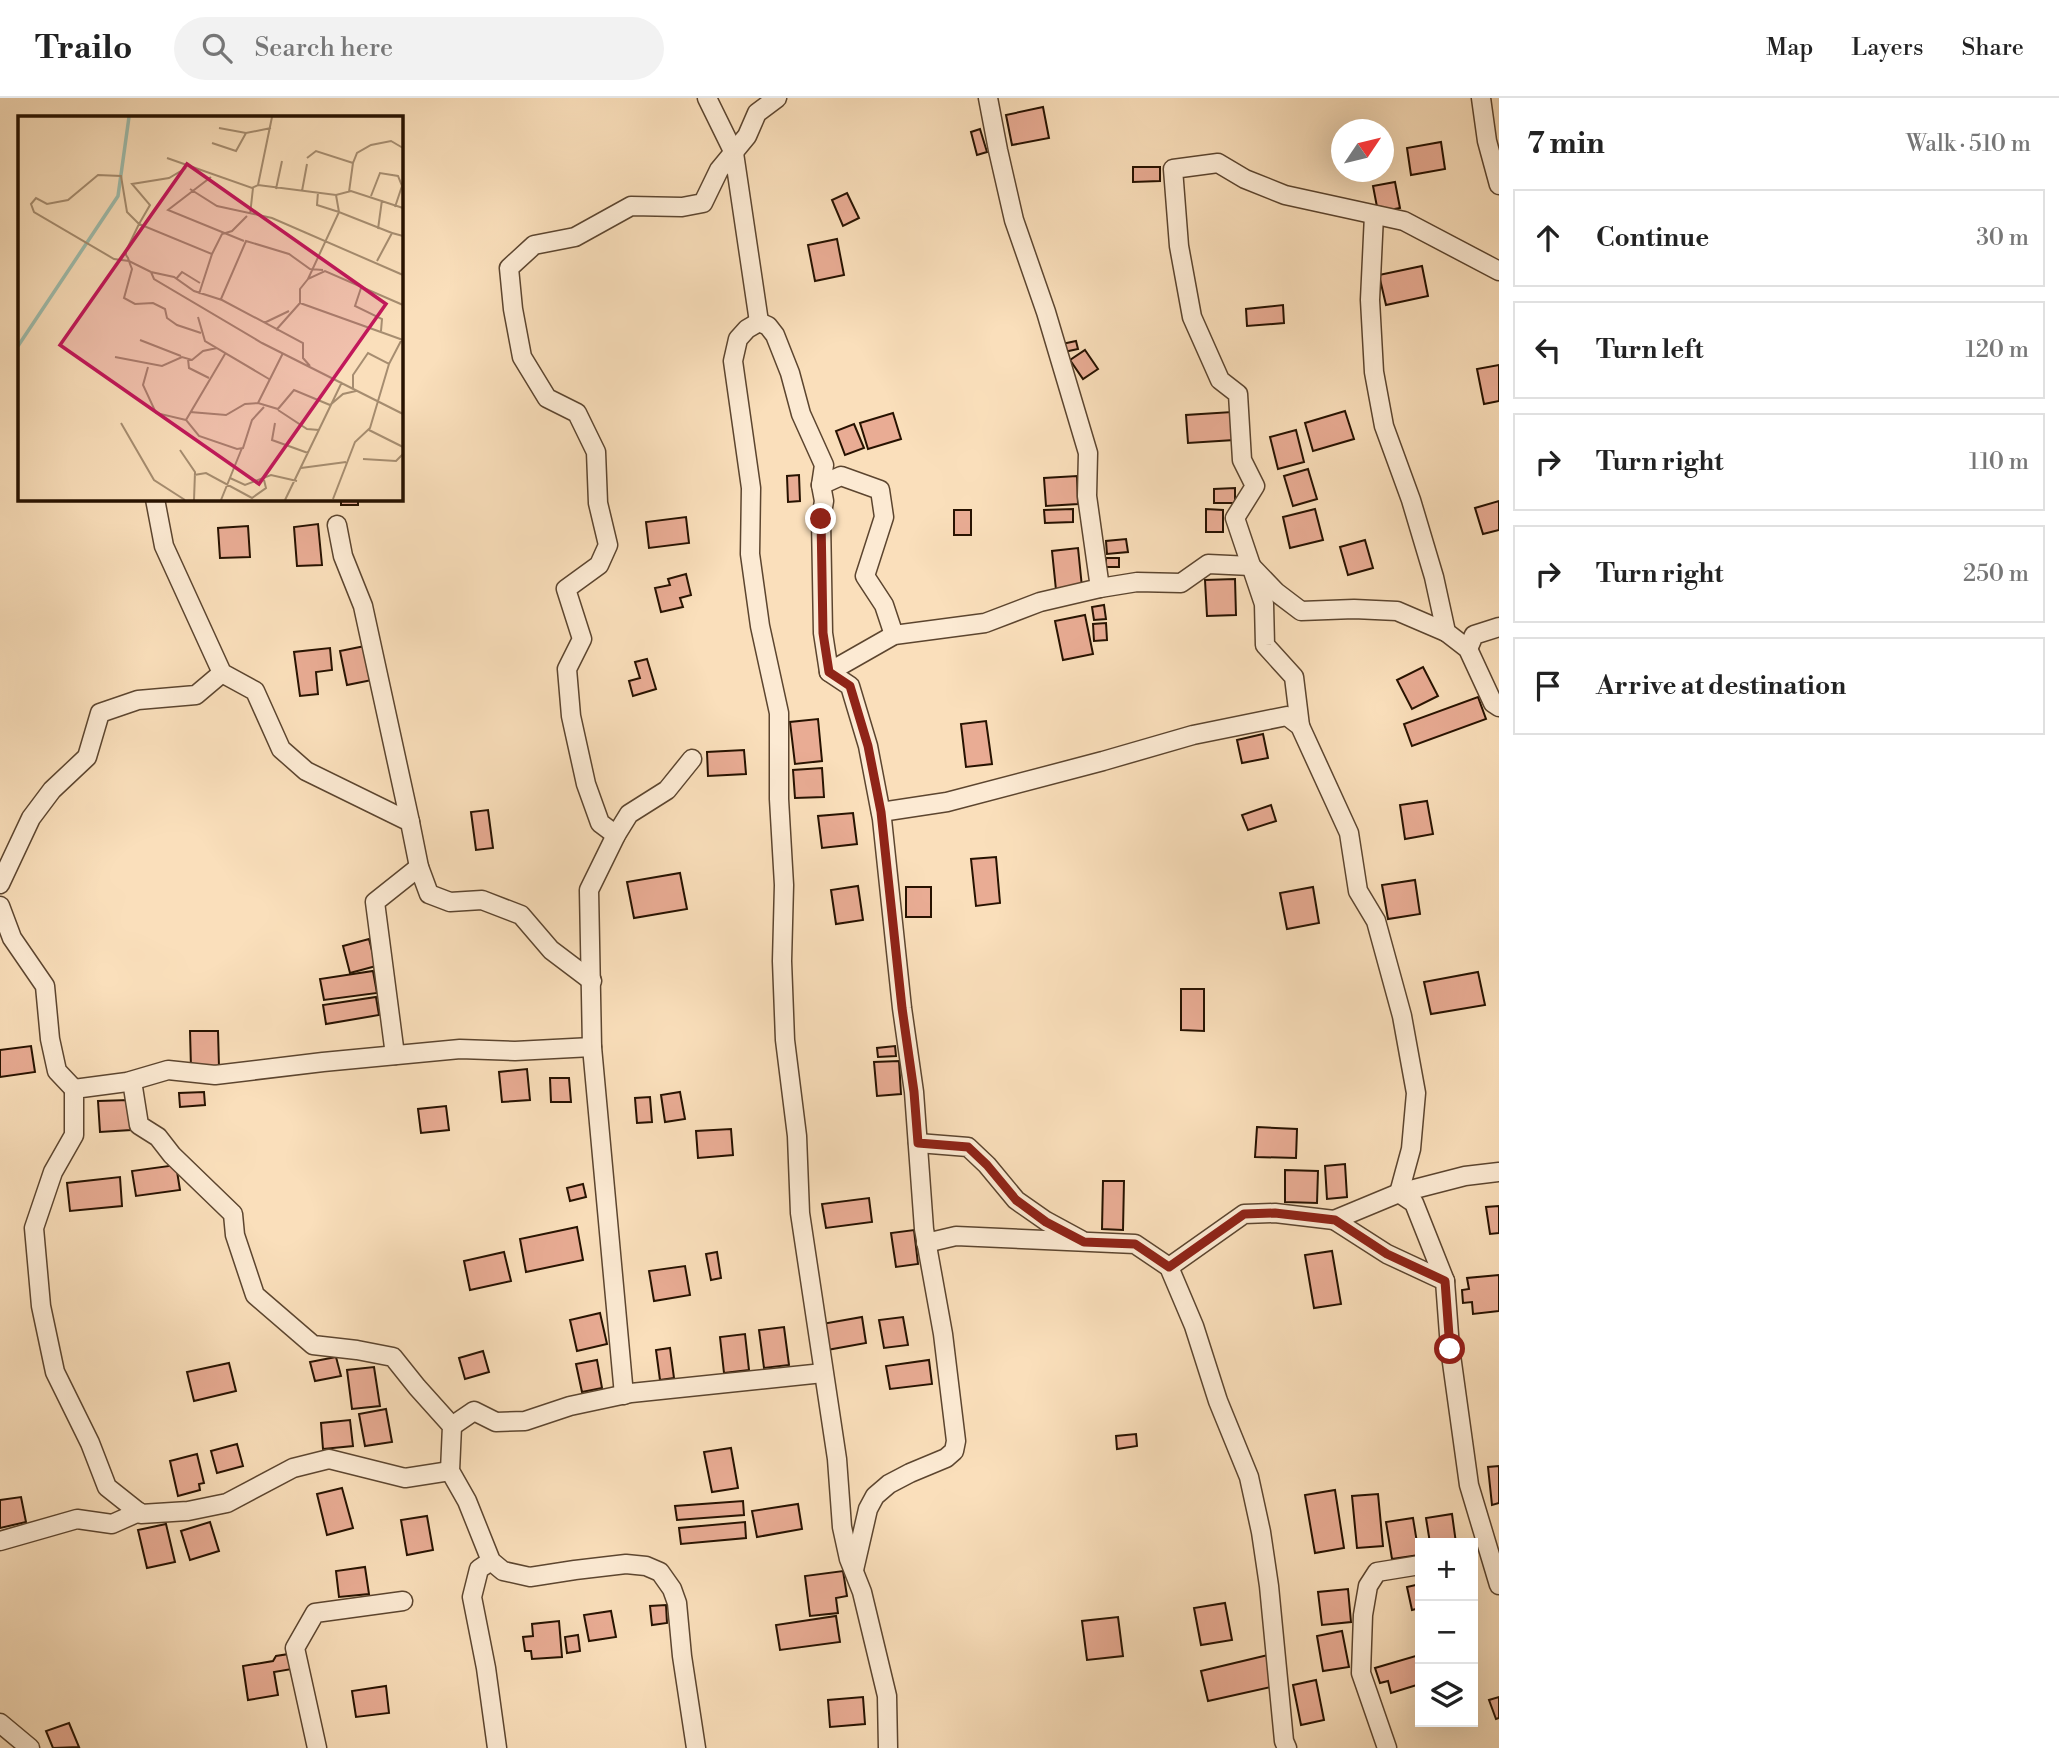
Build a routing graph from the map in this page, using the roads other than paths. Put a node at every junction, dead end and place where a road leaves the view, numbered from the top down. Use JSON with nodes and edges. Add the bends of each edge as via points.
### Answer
{"nodes":[{"id":1,"x":707,"y":98,"type":"edge"},
{"id":2,"x":777,"y":98,"type":"edge"},
{"id":3,"x":988,"y":98,"type":"edge"},
{"id":4,"x":1466,"y":98,"type":"edge"},
{"id":5,"x":1481,"y":104,"type":"edge"},
{"id":6,"x":734,"y":153,"type":"junction"},
{"id":7,"x":1499,"y":185,"type":"edge"},
{"id":8,"x":1374,"y":215,"type":"junction"},
{"id":9,"x":1499,"y":271,"type":"edge"},
{"id":10,"x":759,"y":322,"type":"junction"},
{"id":11,"x":821,"y":485,"type":"junction"},
{"id":12,"x":155,"y":500,"type":"edge"},
{"id":13,"x":337,"y":525,"type":"dead end"},
{"id":14,"x":1251,"y":566,"type":"junction"},
{"id":15,"x":1100,"y":588,"type":"junction"},
{"id":16,"x":1499,"y":626,"type":"edge"},
{"id":17,"x":1446,"y":632,"type":"junction"},
{"id":18,"x":894,"y":635,"type":"junction"},
{"id":19,"x":1468,"y":649,"type":"junction"},
{"id":20,"x":829,"y":672,"type":"junction"},
{"id":21,"x":222,"y":673,"type":"junction"},
{"id":22,"x":1499,"y":708,"type":"edge"},
{"id":23,"x":1300,"y":726,"type":"junction"},
{"id":24,"x":692,"y":759,"type":"dead end"},
{"id":25,"x":881,"y":812,"type":"junction"},
{"id":26,"x":410,"y":822,"type":"junction"},
{"id":27,"x":616,"y":835,"type":"junction"},
{"id":28,"x":419,"y":867,"type":"junction"},
{"id":29,"x":0,"y":884,"type":"edge"},
{"id":30,"x":0,"y":906,"type":"edge"},
{"id":31,"x":592,"y":981,"type":"junction"},
{"id":32,"x":592,"y":1047,"type":"junction"},
{"id":33,"x":395,"y":1055,"type":"junction"},
{"id":34,"x":132,"y":1081,"type":"junction"},
{"id":35,"x":74,"y":1089,"type":"junction"},
{"id":36,"x":918,"y":1143,"type":"junction"},
{"id":37,"x":1499,"y":1172,"type":"edge"},
{"id":38,"x":1399,"y":1193,"type":"junction"},
{"id":39,"x":1335,"y":1220,"type":"junction"},
{"id":40,"x":1084,"y":1242,"type":"junction"},
{"id":41,"x":926,"y":1243,"type":"junction"},
{"id":42,"x":1169,"y":1267,"type":"junction"},
{"id":43,"x":1445,"y":1281,"type":"junction"},
{"id":44,"x":823,"y":1373,"type":"junction"},
{"id":45,"x":624,"y":1395,"type":"junction"},
{"id":46,"x":452,"y":1426,"type":"junction"},
{"id":47,"x":450,"y":1471,"type":"junction"},
{"id":48,"x":139,"y":1512,"type":"junction"},
{"id":49,"x":0,"y":1541,"type":"edge"},
{"id":50,"x":1481,"y":1555,"type":"edge"},
{"id":51,"x":491,"y":1561,"type":"junction"},
{"id":52,"x":1415,"y":1566,"type":"edge"},
{"id":53,"x":854,"y":1571,"type":"junction"},
{"id":54,"x":1499,"y":1585,"type":"edge"},
{"id":55,"x":403,"y":1601,"type":"dead end"},
{"id":56,"x":0,"y":1723,"type":"edge"},
{"id":57,"x":30,"y":1748,"type":"edge"},
{"id":58,"x":317,"y":1748,"type":"edge"},
{"id":59,"x":497,"y":1748,"type":"edge"},
{"id":60,"x":696,"y":1748,"type":"edge"},
{"id":61,"x":888,"y":1748,"type":"edge"},
{"id":62,"x":1287,"y":1748,"type":"edge"},
{"id":63,"x":1387,"y":1748,"type":"edge"}],
"edges":[{"from":1,"to":6,"type":"street"},
{"from":2,"to":6,"type":"street","via":[[757,113]]},
{"from":3,"to":15,"type":"street","via":[[1014,220],[1088,453],[1087,496]]},
{"from":4,"to":5,"type":"street"},
{"from":5,"to":7,"type":"street"},
{"from":6,"to":10,"type":"street"},
{"from":6,"to":27,"type":"street","via":[[719,170],[703,203],[631,206],[575,237],[534,245],[509,268],[522,357],[547,398],[577,413],[596,452],[598,503],[608,545],[599,565],[566,589],[583,639],[567,669],[571,716],[586,784],[600,823]]},
{"from":8,"to":9,"type":"street","via":[[1404,221]]},
{"from":8,"to":14,"type":"street","via":[[1285,195],[1218,163],[1173,169],[1179,246],[1192,317],[1220,380],[1238,394],[1242,460],[1255,486],[1236,518]]},
{"from":8,"to":17,"type":"street","via":[[1370,300],[1374,372],[1384,426],[1411,500]]},
{"from":10,"to":11,"type":"street","via":[[768,326],[780,348],[801,414],[824,465]]},
{"from":10,"to":44,"type":"street","via":[[738,339],[733,361],[751,488],[750,554],[779,713],[785,1040],[797,1136],[800,1213]]},
{"from":11,"to":18,"type":"street","via":[[841,476],[880,490],[884,517],[865,576],[884,605]]},
{"from":11,"to":20,"type":"street","via":[[823,633]]},
{"from":12,"to":21,"type":"street","via":[[164,546]]},
{"from":13,"to":26,"type":"street","via":[[343,556],[363,606]]},
{"from":14,"to":15,"type":"street","via":[[1208,564],[1181,583],[1137,582]]},
{"from":14,"to":17,"type":"street","via":[[1301,611],[1397,611]]},
{"from":14,"to":23,"type":"street","via":[[1264,604],[1265,645],[1293,677]]},
{"from":15,"to":18,"type":"street","via":[[1040,602],[985,623]]},
{"from":16,"to":19,"type":"street","via":[[1475,635]]},
{"from":17,"to":19,"type":"street"},
{"from":18,"to":20,"type":"street"},
{"from":19,"to":22,"type":"street"},
{"from":20,"to":25,"type":"street","via":[[850,686]]},
{"from":21,"to":26,"type":"street","via":[[255,691],[281,749],[306,771]]},
{"from":21,"to":29,"type":"street","via":[[196,695],[138,700],[100,713],[88,757],[51,790],[31,818]]},
{"from":23,"to":25,"type":"street","via":[[1287,716],[1193,735],[947,802]]},
{"from":23,"to":38,"type":"street","via":[[1349,833],[1358,891],[1376,921],[1402,1016],[1416,1093],[1411,1149]]},
{"from":24,"to":27,"type":"street","via":[[667,790],[629,814]]},
{"from":25,"to":36,"type":"street"},
{"from":26,"to":28,"type":"street"},
{"from":27,"to":31,"type":"street","via":[[589,891]]},
{"from":28,"to":31,"type":"street","via":[[429,894],[450,902],[482,900],[521,915],[551,950]]},
{"from":28,"to":33,"type":"street","via":[[375,902]]},
{"from":30,"to":35,"type":"street","via":[[12,938],[45,986],[57,1071]]},
{"from":31,"to":32,"type":"street"},
{"from":32,"to":33,"type":"street"},
{"from":32,"to":45,"type":"street"},
{"from":33,"to":34,"type":"street","via":[[215,1075],[168,1070]]},
{"from":34,"to":35,"type":"street"},
{"from":34,"to":46,"type":"street","via":[[139,1125],[158,1138],[233,1214],[235,1235],[255,1295],[313,1345],[393,1357]]},
{"from":35,"to":48,"type":"street","via":[[74,1135],[53,1172],[34,1228],[41,1306],[55,1372],[107,1487]]},
{"from":36,"to":40,"type":"street","via":[[968,1147],[1016,1200]]},
{"from":36,"to":41,"type":"street"},
{"from":37,"to":38,"type":"street"},
{"from":38,"to":39,"type":"street"},
{"from":38,"to":43,"type":"street","via":[[1413,1203]]},
{"from":39,"to":42,"type":"street","via":[[1244,1214]]},
{"from":39,"to":43,"type":"street","via":[[1387,1254]]},
{"from":40,"to":41,"type":"street","via":[[956,1236]]},
{"from":40,"to":42,"type":"street","via":[[1135,1244]]},
{"from":41,"to":53,"type":"street","via":[[943,1334],[954,1451],[875,1496]]},
{"from":42,"to":62,"type":"street","via":[[1249,1477],[1265,1559]]},
{"from":43,"to":50,"type":"street","via":[[1450,1349]]},
{"from":44,"to":45,"type":"street"},
{"from":44,"to":53,"type":"street","via":[[842,1527]]},
{"from":45,"to":46,"type":"street","via":[[525,1421],[496,1422],[474,1411]]},
{"from":46,"to":47,"type":"street"},
{"from":47,"to":48,"type":"street","via":[[405,1478],[329,1460],[293,1468],[227,1503],[188,1511]]},
{"from":47,"to":51,"type":"street"},
{"from":48,"to":49,"type":"street","via":[[112,1524],[77,1519]]},
{"from":50,"to":54,"type":"street"},
{"from":51,"to":59,"type":"street","via":[[479,1569],[472,1597]]},
{"from":51,"to":60,"type":"street","via":[[503,1571],[530,1577],[626,1564],[660,1572],[677,1603]]},
{"from":52,"to":63,"type":"street","via":[[1377,1572],[1368,1586],[1363,1615],[1362,1673]]},
{"from":53,"to":61,"type":"street","via":[[887,1696]]},
{"from":55,"to":58,"type":"street","via":[[315,1614],[296,1648]]},
{"from":56,"to":57,"type":"street"}]}
